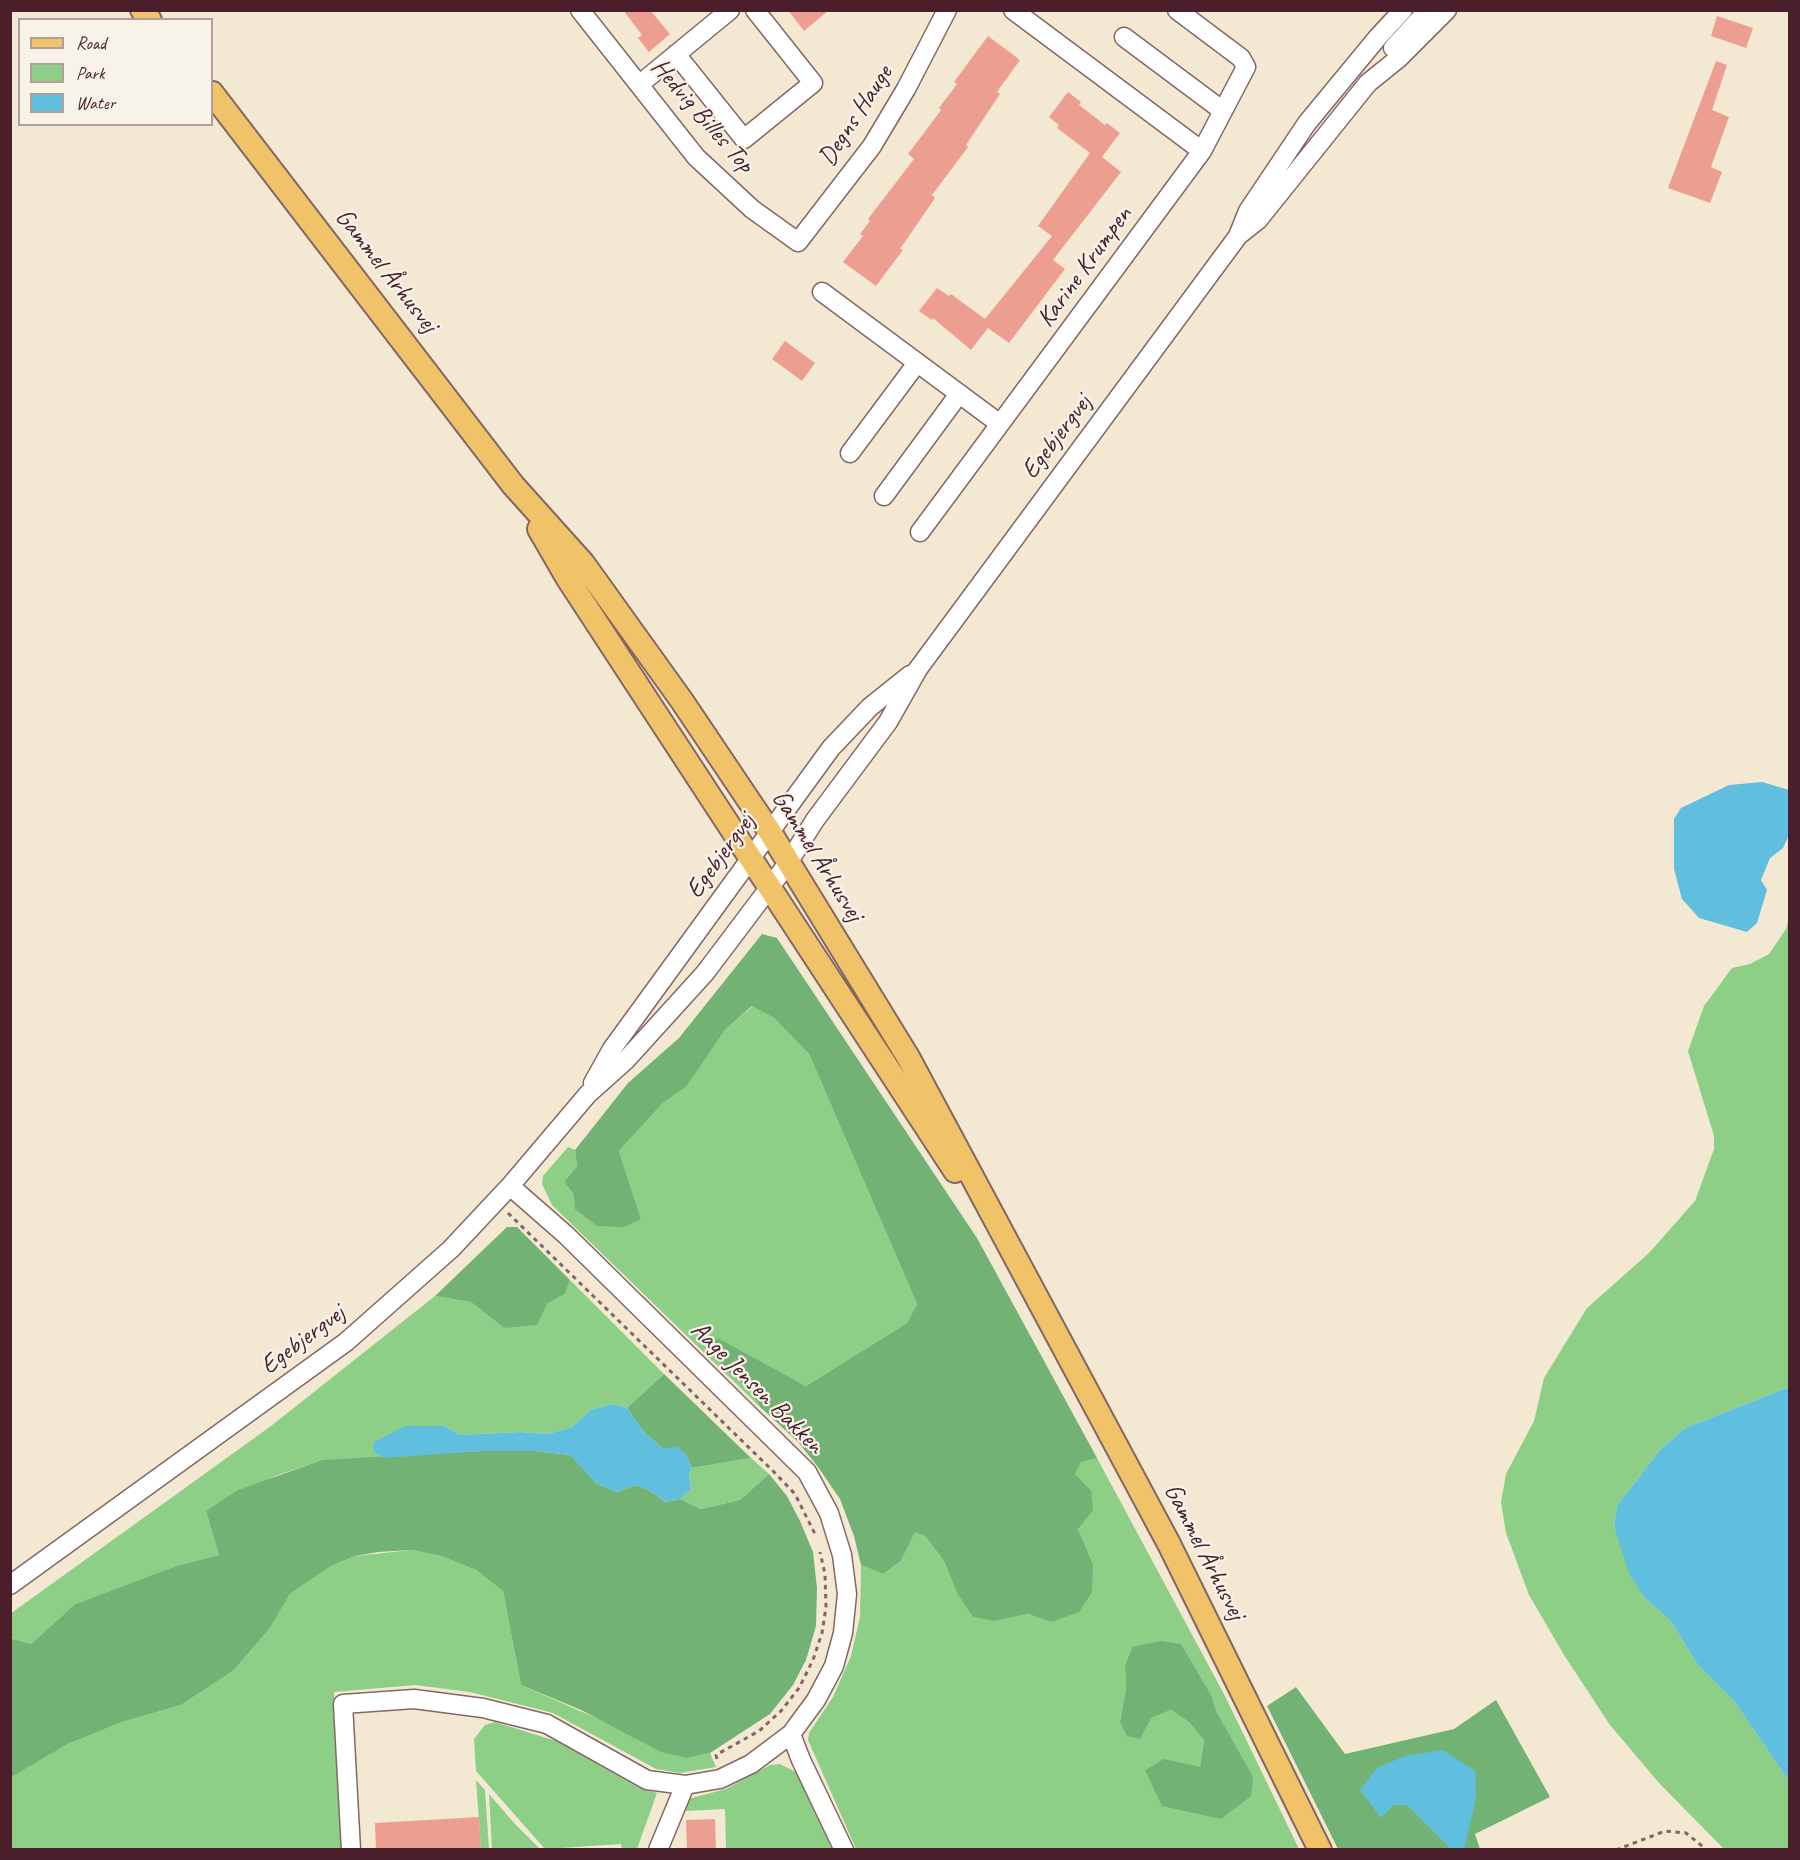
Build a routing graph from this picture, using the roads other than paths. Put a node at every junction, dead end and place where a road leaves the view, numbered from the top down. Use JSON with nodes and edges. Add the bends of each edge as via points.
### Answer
{"nodes":[{"id":1,"x":580,"y":10,"type":"edge"},
{"id":2,"x":729,"y":10,"type":"edge"},
{"id":3,"x":756,"y":10,"type":"edge"},
{"id":4,"x":947,"y":10,"type":"edge"},
{"id":5,"x":1013,"y":10,"type":"edge"},
{"id":6,"x":1177,"y":10,"type":"edge"},
{"id":7,"x":1403,"y":10,"type":"edge"},
{"id":8,"x":1428,"y":10,"type":"edge"},
{"id":9,"x":1447,"y":10,"type":"edge"},
{"id":10,"x":1124,"y":37,"type":"dead end"},
{"id":11,"x":676,"y":54,"type":"junction"},
{"id":12,"x":1368,"y":83,"type":"junction"},
{"id":13,"x":640,"y":84,"type":"junction"},
{"id":14,"x":213,"y":94,"type":"edge"},
{"id":15,"x":1223,"y":111,"type":"junction"},
{"id":16,"x":1202,"y":151,"type":"junction"},
{"id":17,"x":1238,"y":236,"type":"junction"},
{"id":18,"x":798,"y":242,"type":"joint"},
{"id":19,"x":822,"y":292,"type":"dead end"},
{"id":20,"x":917,"y":363,"type":"junction"},
{"id":21,"x":959,"y":394,"type":"junction"},
{"id":22,"x":1000,"y":424,"type":"junction"},
{"id":23,"x":850,"y":453,"type":"dead end"},
{"id":24,"x":513,"y":485,"type":"junction"},
{"id":25,"x":884,"y":495,"type":"dead end"},
{"id":26,"x":920,"y":532,"type":"dead end"},
{"id":27,"x":918,"y":669,"type":"junction"},
{"id":28,"x":770,"y":832,"type":"junction"},
{"id":29,"x":752,"y":857,"type":"junction"},
{"id":30,"x":788,"y":863,"type":"junction"},
{"id":31,"x":771,"y":886,"type":"junction"},
{"id":32,"x":588,"y":1094,"type":"junction"},
{"id":33,"x":510,"y":1186,"type":"junction"},
{"id":34,"x":1029,"y":1285,"type":"junction"},
{"id":35,"x":10,"y":1585,"type":"edge"},
{"id":36,"x":791,"y":1734,"type":"junction"},
{"id":37,"x":685,"y":1785,"type":"junction"},
{"id":38,"x":351,"y":1850,"type":"edge"},
{"id":39,"x":658,"y":1850,"type":"edge"},
{"id":40,"x":844,"y":1850,"type":"edge"},
{"id":41,"x":1320,"y":1850,"type":"edge"}],
"edges":[{"from":1,"to":13,"type":"street","name":"Hedvig Billes Top"},
{"from":2,"to":11,"type":"street"},
{"from":3,"to":11,"type":"street","via":[[813,83],[744,139]]},
{"from":4,"to":18,"type":"street","name":"Degns Hauge","via":[[872,146]]},
{"from":5,"to":16,"type":"street"},
{"from":6,"to":15,"type":"street","name":"Karine Krumpen","via":[[1241,58],[1246,67]]},
{"from":7,"to":17,"type":"street","name":"Egebjergvej","via":[[1307,123],[1248,212]]},
{"from":8,"to":12,"type":"street","via":[[1380,61]]},
{"from":9,"to":12,"type":"street","name":"Egebjergvej"},
{"from":10,"to":15,"type":"street"},
{"from":11,"to":13,"type":"street"},
{"from":12,"to":17,"type":"street","name":"Egebjergvej","via":[[1258,220]]},
{"from":13,"to":18,"type":"street","name":"Hedvig Billes Top","via":[[696,157],[752,209]]},
{"from":14,"to":24,"type":"main road","name":"Gammel Århusvej"},
{"from":15,"to":16,"type":"street","name":"Karine Krumpen"},
{"from":16,"to":22,"type":"street","name":"Karine Krumpen"},
{"from":17,"to":27,"type":"street","name":"Egebjergvej"},
{"from":19,"to":20,"type":"street"},
{"from":20,"to":21,"type":"street"},
{"from":20,"to":23,"type":"street"},
{"from":21,"to":22,"type":"street"},
{"from":21,"to":25,"type":"street"},
{"from":22,"to":26,"type":"street","name":"Karine Krumpen"},
{"from":24,"to":28,"type":"main road","name":"Gammel Århusvej","via":[[583,563]]},
{"from":24,"to":29,"type":"main road","name":"Gammel Århusvej","via":[[568,579]]},
{"from":27,"to":28,"type":"street","name":"Egebjergvej","via":[[870,707],[831,748]]},
{"from":27,"to":30,"type":"street","name":"Egebjergvej","via":[[888,722]]},
{"from":28,"to":29,"type":"street","name":"Egebjergvej"},
{"from":28,"to":30,"type":"main road","name":"Gammel Århusvej"},
{"from":29,"to":31,"type":"main road","name":"Gammel Århusvej"},
{"from":29,"to":32,"type":"street","name":"Egebjergvej","via":[[612,1049]]},
{"from":30,"to":31,"type":"street","name":"Egebjergvej"},
{"from":30,"to":34,"type":"main road","name":"Gammel Århusvej","via":[[908,1057]]},
{"from":31,"to":32,"type":"street","name":"Egebjergvej","via":[[705,973],[626,1060]]},
{"from":31,"to":34,"type":"main road","name":"Gammel Århusvej"},
{"from":32,"to":33,"type":"street","name":"Egebjergvej"},
{"from":33,"to":35,"type":"street","name":"Egebjergvej","via":[[451,1249],[346,1342]]},
{"from":33,"to":36,"type":"street","name":"Aage Jensen Bakken","via":[[566,1235],[807,1472],[829,1513],[842,1555],[847,1594],[843,1633],[834,1666]]},
{"from":34,"to":41,"type":"main road","name":"Gammel Århusvej","via":[[1169,1544]]},
{"from":36,"to":37,"type":"street","name":"Aage Jensen Bakken","via":[[750,1764],[720,1779]]},
{"from":36,"to":40,"type":"street"},
{"from":37,"to":38,"type":"street","name":"Aage Jensen Bakken","via":[[647,1780],[547,1724],[483,1708],[414,1699],[343,1704]]},
{"from":37,"to":39,"type":"street"}]}
